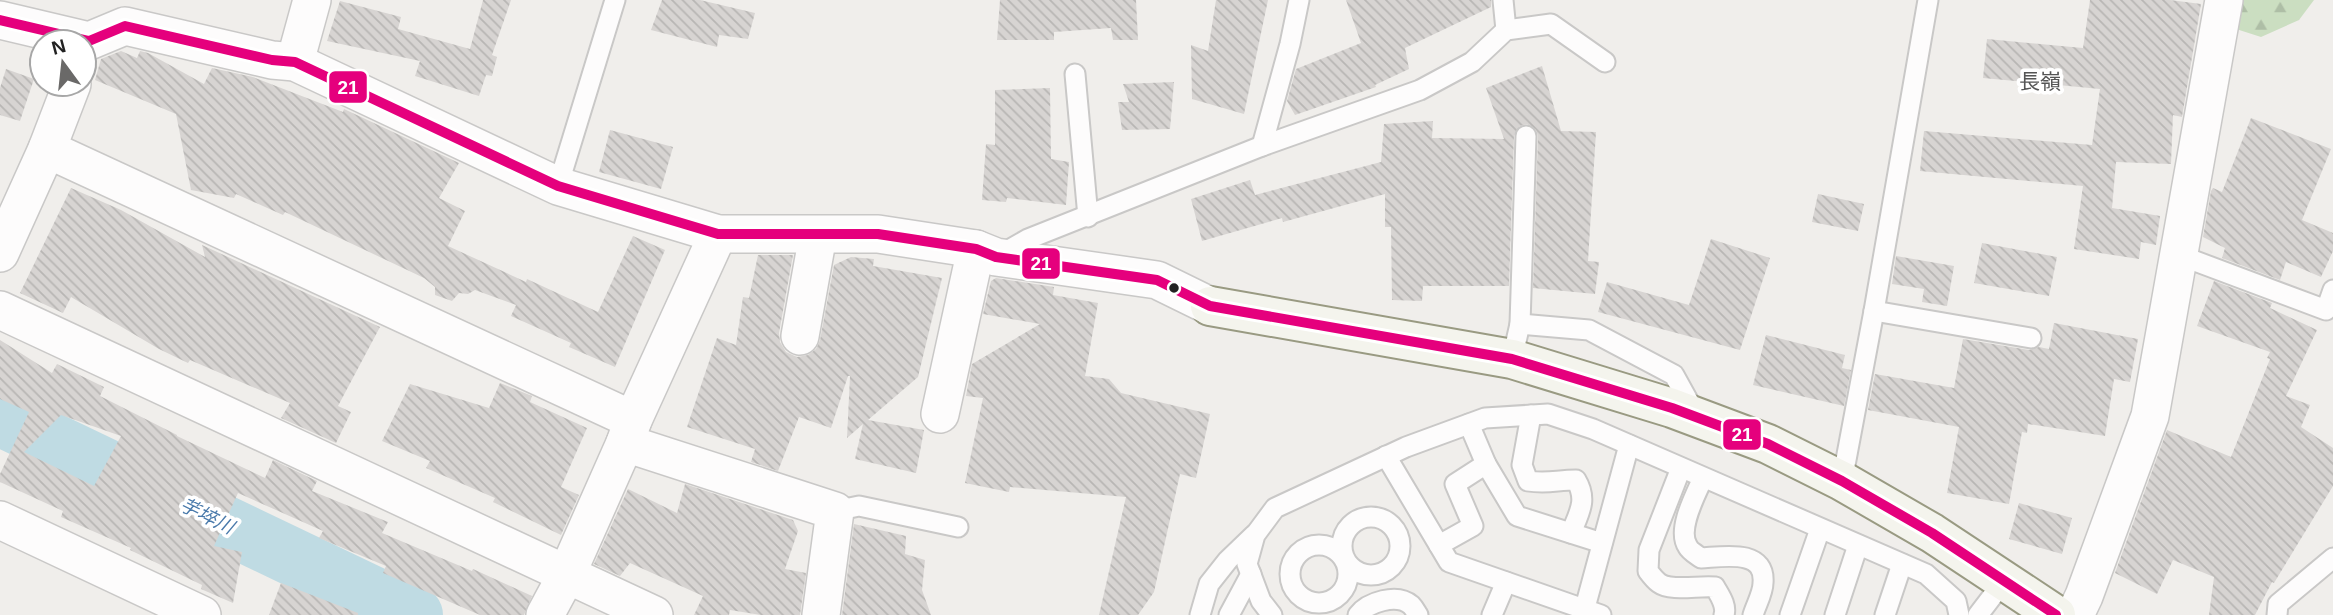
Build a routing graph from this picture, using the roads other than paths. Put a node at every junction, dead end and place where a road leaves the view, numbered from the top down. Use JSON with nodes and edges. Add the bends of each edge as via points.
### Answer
{"nodes":[{"id":1,"x":312,"y":0,"type":"edge"},
{"id":2,"x":615,"y":0,"type":"edge"},
{"id":3,"x":1299,"y":0,"type":"edge"},
{"id":4,"x":1503,"y":0,"type":"edge"},
{"id":5,"x":1928,"y":0,"type":"edge"},
{"id":6,"x":2224,"y":0,"type":"edge"},
{"id":7,"x":0,"y":20,"type":"edge"},
{"id":8,"x":28,"y":29,"type":"edge"},
{"id":9,"x":1506,"y":30,"type":"junction"},
{"id":10,"x":98,"y":42,"type":"edge"},
{"id":11,"x":295,"y":62,"type":"junction"},
{"id":12,"x":1605,"y":62,"type":"dead end"},
{"id":13,"x":1075,"y":74,"type":"dead end"},
{"id":14,"x":67,"y":98,"type":"edge"},
{"id":15,"x":1526,"y":135,"type":"dead end"},
{"id":16,"x":1262,"y":146,"type":"junction"},
{"id":17,"x":47,"y":149,"type":"junction"},
{"id":18,"x":558,"y":186,"type":"junction"},
{"id":19,"x":1088,"y":217,"type":"junction"},
{"id":20,"x":718,"y":234,"type":"junction"},
{"id":21,"x":818,"y":235,"type":"junction"},
{"id":22,"x":0,"y":253,"type":"edge"},
{"id":23,"x":986,"y":253,"type":"junction"},
{"id":24,"x":2179,"y":255,"type":"junction"},
{"id":25,"x":2333,"y":290,"type":"edge"},
{"id":26,"x":1210,"y":306,"type":"joint"},
{"id":27,"x":0,"y":310,"type":"edge"},
{"id":28,"x":1874,"y":311,"type":"junction"},
{"id":29,"x":800,"y":336,"type":"dead end"},
{"id":30,"x":2031,"y":338,"type":"dead end"},
{"id":31,"x":1516,"y":341,"type":"junction"},
{"id":32,"x":940,"y":414,"type":"dead end"},
{"id":33,"x":1531,"y":415,"type":"junction"},
{"id":34,"x":1698,"y":418,"type":"junction"},
{"id":35,"x":1469,"y":424,"type":"junction"},
{"id":36,"x":629,"y":431,"type":"junction"},
{"id":37,"x":1629,"y":445,"type":"junction"},
{"id":38,"x":1386,"y":456,"type":"junction"},
{"id":39,"x":1486,"y":464,"type":"junction"},
{"id":40,"x":1681,"y":468,"type":"junction"},
{"id":41,"x":1703,"y":478,"type":"junction"},
{"id":42,"x":1842,"y":481,"type":"junction"},
{"id":43,"x":835,"y":511,"type":"junction"},
{"id":44,"x":1423,"y":519,"type":"junction"},
{"id":45,"x":0,"y":520,"type":"edge"},
{"id":46,"x":958,"y":527,"type":"dead end"},
{"id":47,"x":1820,"y":529,"type":"junction"},
{"id":48,"x":1397,"y":532,"type":"junction"},
{"id":49,"x":1571,"y":533,"type":"junction"},
{"id":50,"x":1255,"y":535,"type":"junction"},
{"id":51,"x":1602,"y":543,"type":"junction"},
{"id":52,"x":1439,"y":545,"type":"junction"},
{"id":53,"x":1858,"y":545,"type":"junction"},
{"id":54,"x":2333,"y":558,"type":"edge"},
{"id":55,"x":1345,"y":560,"type":"junction"},
{"id":56,"x":1902,"y":564,"type":"junction"},
{"id":57,"x":1251,"y":574,"type":"junction"},
{"id":58,"x":566,"y":576,"type":"junction"},
{"id":59,"x":2004,"y":581,"type":"junction"},
{"id":60,"x":1506,"y":582,"type":"junction"},
{"id":61,"x":1293,"y":588,"type":"junction"},
{"id":62,"x":1269,"y":611,"type":"edge"},
{"id":63,"x":1590,"y":613,"type":"edge"},
{"id":64,"x":202,"y":615,"type":"edge"},
{"id":65,"x":545,"y":615,"type":"edge"},
{"id":66,"x":654,"y":615,"type":"edge"},
{"id":67,"x":821,"y":615,"type":"edge"},
{"id":68,"x":1200,"y":615,"type":"edge"},
{"id":69,"x":1228,"y":615,"type":"edge"},
{"id":70,"x":1358,"y":615,"type":"edge"},
{"id":71,"x":1418,"y":615,"type":"edge"},
{"id":72,"x":1492,"y":615,"type":"edge"},
{"id":73,"x":1724,"y":615,"type":"edge"},
{"id":74,"x":1753,"y":615,"type":"edge"},
{"id":75,"x":1790,"y":615,"type":"edge"},
{"id":76,"x":1835,"y":615,"type":"edge"},
{"id":77,"x":1885,"y":615,"type":"edge"},
{"id":78,"x":1959,"y":615,"type":"edge"},
{"id":79,"x":1978,"y":615,"type":"edge"},
{"id":80,"x":2056,"y":615,"type":"edge"},
{"id":81,"x":2075,"y":615,"type":"edge"},
{"id":82,"x":2277,"y":615,"type":"edge"}],
"edges":[{"from":1,"to":11,"type":"street"},
{"from":2,"to":18,"type":"lane"},
{"from":3,"to":16,"type":"lane"},
{"from":4,"to":9,"type":"lane"},
{"from":5,"to":28,"type":"lane"},
{"from":6,"to":24,"type":"street"},
{"from":7,"to":8,"type":"street"},
{"from":9,"to":12,"type":"lane","via":[[1551,24]]},
{"from":9,"to":16,"type":"lane","via":[[1472,62],[1420,90]]},
{"from":10,"to":11,"type":"street","via":[[125,26]]},
{"from":11,"to":18,"type":"street"},
{"from":13,"to":19,"type":"lane"},
{"from":14,"to":17,"type":"street"},
{"from":15,"to":31,"type":"lane"},
{"from":16,"to":19,"type":"lane"},
{"from":17,"to":22,"type":"street"},
{"from":17,"to":36,"type":"street"},
{"from":18,"to":20,"type":"street"},
{"from":19,"to":23,"type":"lane"},
{"from":20,"to":21,"type":"street"},
{"from":20,"to":36,"type":"street"},
{"from":21,"to":23,"type":"street","via":[[878,234]]},
{"from":21,"to":29,"type":"street"},
{"from":23,"to":26,"type":"street","via":[[1157,280]]},
{"from":23,"to":32,"type":"street"},
{"from":24,"to":25,"type":"lane","via":[[2326,310]]},
{"from":24,"to":81,"type":"street","via":[[2150,416]]},
{"from":26,"to":31,"type":"street"},
{"from":27,"to":58,"type":"street"},
{"from":28,"to":30,"type":"lane"},
{"from":28,"to":42,"type":"lane"},
{"from":31,"to":34,"type":"street"},
{"from":31,"to":34,"type":"lane","via":[[1588,330],[1674,375]]},
{"from":33,"to":35,"type":"lane","via":[[1485,418]]},
{"from":33,"to":37,"type":"lane","via":[[1548,414]]},
{"from":33,"to":49,"type":"lane","via":[[1522,465],[1528,481],[1576,481],[1583,492]]},
{"from":34,"to":42,"type":"street","via":[[1768,444]]},
{"from":35,"to":38,"type":"lane"},
{"from":35,"to":39,"type":"lane"},
{"from":36,"to":43,"type":"street"},
{"from":36,"to":58,"type":"street"},
{"from":37,"to":40,"type":"lane"},
{"from":37,"to":51,"type":"lane"},
{"from":38,"to":44,"type":"lane"},
{"from":38,"to":50,"type":"lane","via":[[1275,508]]},
{"from":39,"to":49,"type":"lane","via":[[1517,516]]},
{"from":39,"to":52,"type":"lane","via":[[1455,484],[1473,526]]},
{"from":40,"to":41,"type":"lane"},
{"from":40,"to":73,"type":"lane","via":[[1649,550],[1648,571],[1660,584],[1672,588],[1715,587],[1723,600]]},
{"from":41,"to":47,"type":"lane"},
{"from":41,"to":74,"type":"lane","via":[[1686,523],[1688,547],[1701,558],[1744,556],[1754,561],[1763,583]]},
{"from":42,"to":59,"type":"street"},
{"from":43,"to":46,"type":"lane","via":[[859,506]]},
{"from":43,"to":67,"type":"street"},
{"from":44,"to":48,"type":"lane"},
{"from":44,"to":52,"type":"lane"},
{"from":45,"to":64,"type":"street"},
{"from":47,"to":53,"type":"lane"},
{"from":47,"to":75,"type":"lane"},
{"from":48,"to":55,"type":"lane","via":[[1384,520],[1357,521],[1342,542]]},
{"from":48,"to":55,"type":"lane","via":[[1396,561],[1380,574],[1361,573]]},
{"from":49,"to":51,"type":"lane"},
{"from":50,"to":57,"type":"lane","via":[[1247,564]]},
{"from":50,"to":68,"type":"lane","via":[[1209,584]]},
{"from":51,"to":63,"type":"lane"},
{"from":52,"to":60,"type":"lane","via":[[1449,562]]},
{"from":53,"to":56,"type":"lane"},
{"from":53,"to":76,"type":"lane"},
{"from":54,"to":82,"type":"lane","via":[[2278,604]]},
{"from":55,"to":61,"type":"lane","via":[[1333,548],[1306,548],[1293,561]]},
{"from":55,"to":61,"type":"lane","via":[[1349,570],[1345,589],[1329,602],[1308,601]]},
{"from":56,"to":77,"type":"lane"},
{"from":56,"to":78,"type":"lane","via":[[1926,574],[1956,601]]},
{"from":57,"to":62,"type":"lane"},
{"from":57,"to":69,"type":"lane"},
{"from":58,"to":65,"type":"street"},
{"from":58,"to":66,"type":"street"},
{"from":59,"to":79,"type":"lane"},
{"from":59,"to":80,"type":"street"},
{"from":60,"to":63,"type":"lane"},
{"from":60,"to":72,"type":"lane"},
{"from":61,"to":62,"type":"lane"},
{"from":70,"to":71,"type":"lane","via":[[1363,609],[1395,599],[1411,604]]}]}
